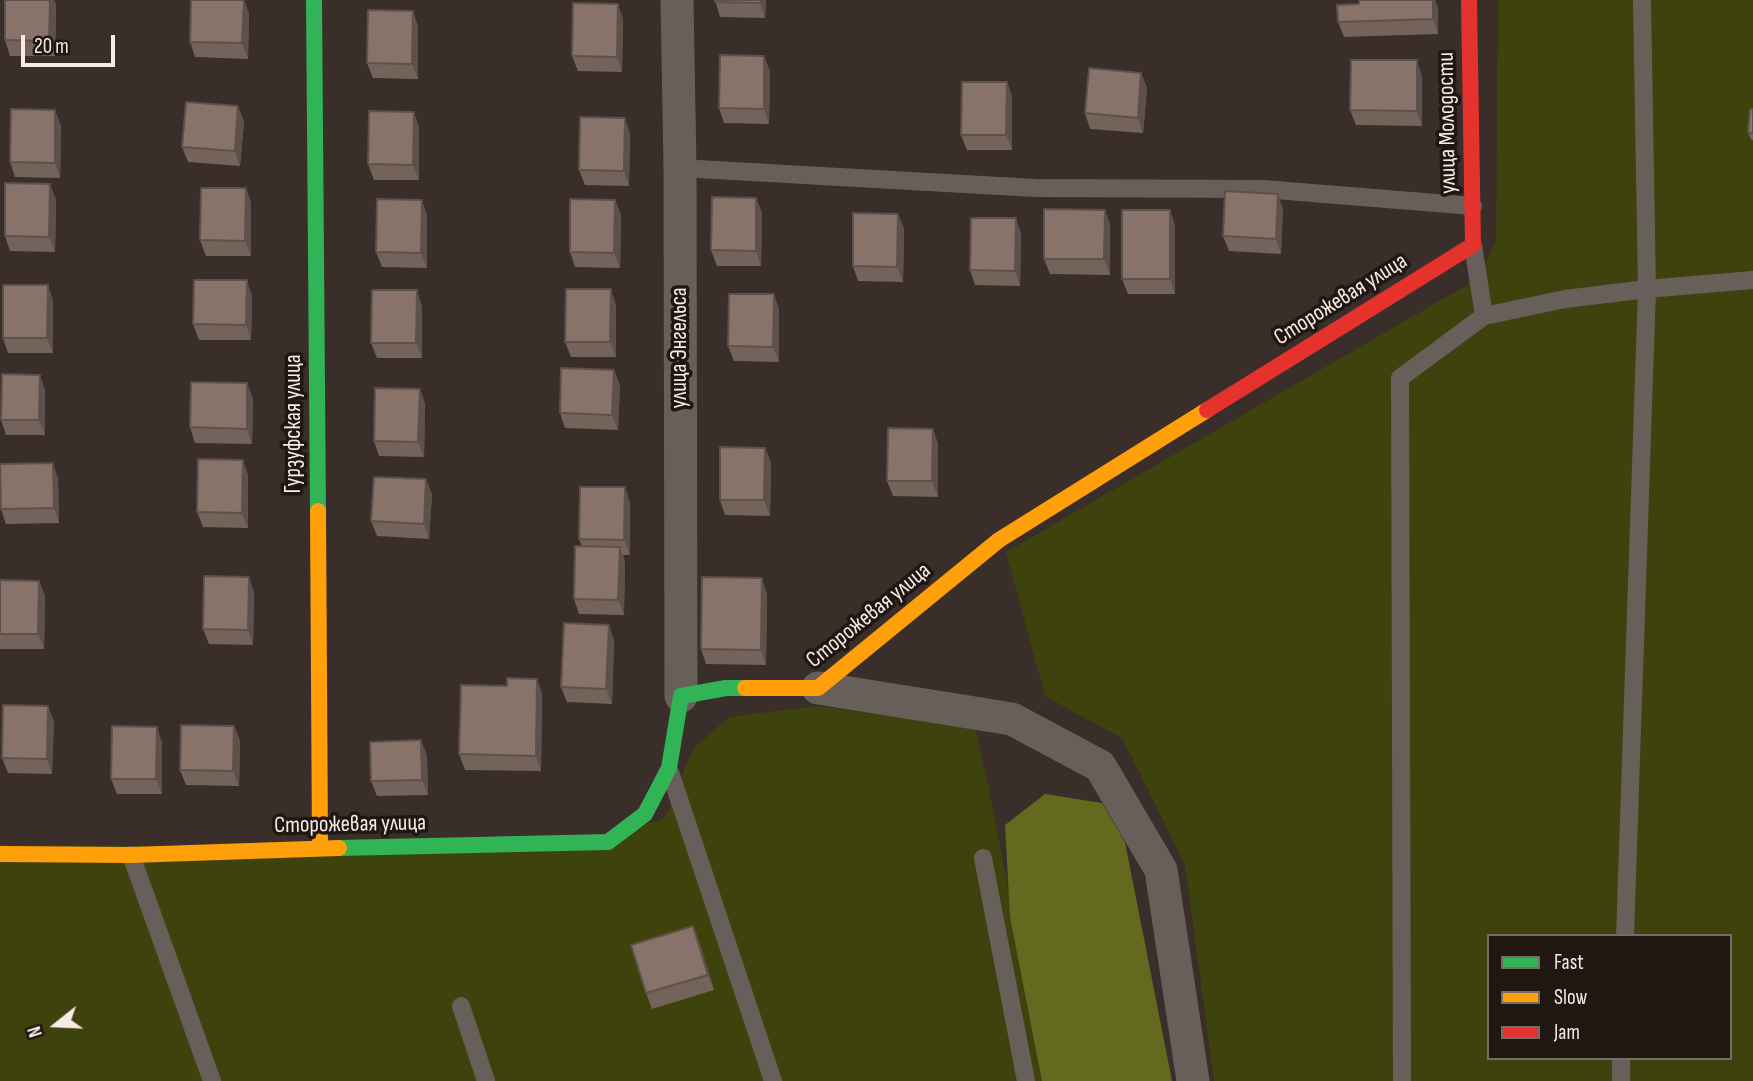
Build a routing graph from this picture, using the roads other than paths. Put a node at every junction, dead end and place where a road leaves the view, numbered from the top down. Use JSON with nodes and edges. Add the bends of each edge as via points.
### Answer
{"nodes":[{"id":1,"x":314,"y":0,"type":"edge"},
{"id":2,"x":677,"y":0,"type":"edge"},
{"id":3,"x":1469,"y":0,"type":"edge"},
{"id":4,"x":1642,"y":0,"type":"edge"},
{"id":5,"x":680,"y":169,"type":"junction"},
{"id":6,"x":1473,"y":206,"type":"junction"},
{"id":7,"x":1473,"y":245,"type":"junction"},
{"id":8,"x":1753,"y":280,"type":"edge"},
{"id":9,"x":1647,"y":289,"type":"junction"},
{"id":10,"x":1484,"y":316,"type":"junction"},
{"id":11,"x":818,"y":688,"type":"junction"},
{"id":12,"x":681,"y":696,"type":"junction"},
{"id":13,"x":669,"y":768,"type":"junction"},
{"id":14,"x":320,"y":848,"type":"junction"},
{"id":15,"x":0,"y":854,"type":"edge"},
{"id":16,"x":131,"y":855,"type":"junction"},
{"id":17,"x":983,"y":858,"type":"dead end"},
{"id":18,"x":1625,"y":934,"type":"edge"},
{"id":19,"x":461,"y":1006,"type":"dead end"},
{"id":20,"x":1621,"y":1060,"type":"edge"},
{"id":21,"x":212,"y":1081,"type":"edge"},
{"id":22,"x":486,"y":1081,"type":"edge"},
{"id":23,"x":773,"y":1081,"type":"edge"},
{"id":24,"x":1026,"y":1081,"type":"edge"},
{"id":25,"x":1193,"y":1081,"type":"edge"},
{"id":26,"x":1402,"y":1081,"type":"edge"},
{"id":27,"x":1621,"y":1081,"type":"edge"}],
"edges":[{"from":1,"to":14,"type":"street","name":"Гурзуфская улица"},
{"from":2,"to":5,"type":"street","name":"улица Энгельса"},
{"from":3,"to":6,"type":"street","name":"улица Молодости"},
{"from":4,"to":9,"type":"lane"},
{"from":5,"to":6,"type":"lane","via":[[1035,188],[1263,189]]},
{"from":5,"to":12,"type":"street","name":"улица Энгельса"},
{"from":6,"to":7,"type":"street","name":"улица Молодости"},
{"from":7,"to":10,"type":"lane"},
{"from":7,"to":11,"type":"street","name":"Сторожевая улица","via":[[999,540]]},
{"from":8,"to":9,"type":"lane"},
{"from":9,"to":10,"type":"lane","via":[[1565,299]]},
{"from":9,"to":18,"type":"lane"},
{"from":10,"to":26,"type":"lane","via":[[1400,378]]},
{"from":11,"to":12,"type":"street","name":"Сторожевая улица","via":[[726,688]]},
{"from":11,"to":25,"type":"street","via":[[1012,719],[1100,765],[1161,870]]},
{"from":12,"to":13,"type":"street","name":"Сторожевая улица"},
{"from":13,"to":14,"type":"street","name":"Сторожевая улица","via":[[645,814],[608,842]]},
{"from":13,"to":23,"type":"lane"},
{"from":14,"to":16,"type":"street","name":"Сторожевая улица"},
{"from":15,"to":16,"type":"street","name":"Сторожевая улица"},
{"from":16,"to":21,"type":"lane"},
{"from":17,"to":24,"type":"lane"},
{"from":19,"to":22,"type":"lane"},
{"from":20,"to":27,"type":"lane"}]}
